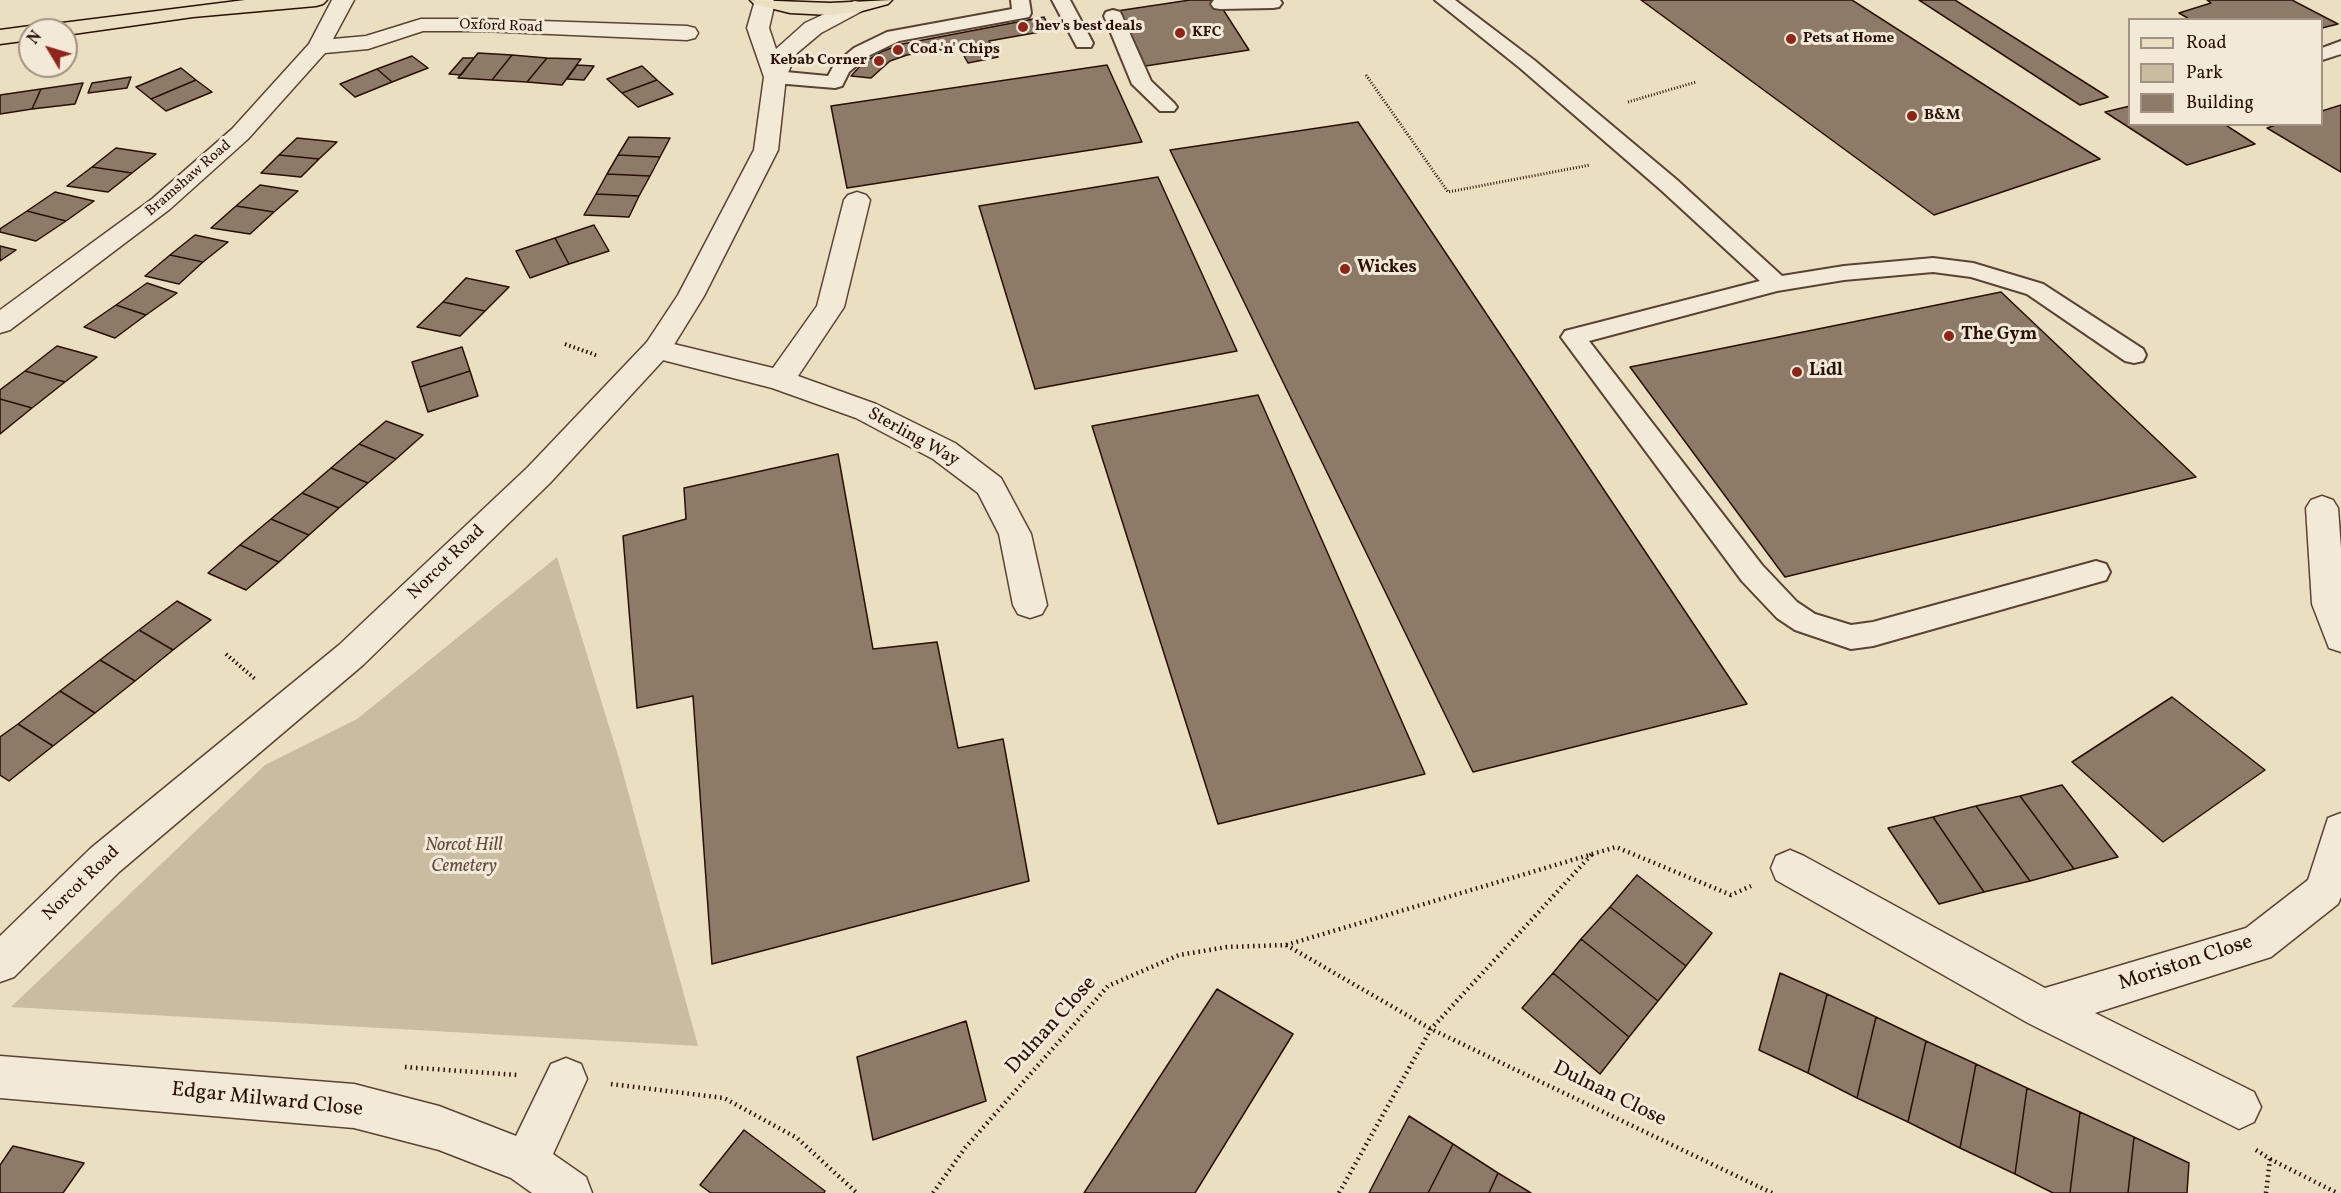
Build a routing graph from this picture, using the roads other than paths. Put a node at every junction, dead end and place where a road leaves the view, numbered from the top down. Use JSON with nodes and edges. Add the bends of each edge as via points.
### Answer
{"nodes":[{"id":1,"x":316,"y":0,"type":"edge"},
{"id":2,"x":343,"y":0,"type":"edge"},
{"id":3,"x":882,"y":0,"type":"edge"},
{"id":4,"x":1020,"y":0,"type":"edge"},
{"id":5,"x":1061,"y":0,"type":"edge"},
{"id":6,"x":1444,"y":0,"type":"edge"},
{"id":7,"x":762,"y":1,"type":"edge"},
{"id":8,"x":1274,"y":3,"type":"dead end"},
{"id":9,"x":1220,"y":4,"type":"dead end"},
{"id":10,"x":855,"y":7,"type":"junction"},
{"id":11,"x":1113,"y":16,"type":"dead end"},
{"id":12,"x":78,"y":27,"type":"edge"},
{"id":13,"x":687,"y":33,"type":"dead end"},
{"id":14,"x":18,"y":35,"type":"edge"},
{"id":15,"x":0,"y":37,"type":"edge"},
{"id":16,"x":1084,"y":43,"type":"dead end"},
{"id":17,"x":2341,"y":46,"type":"edge"},
{"id":18,"x":318,"y":47,"type":"junction"},
{"id":19,"x":2323,"y":54,"type":"edge"},
{"id":20,"x":775,"y":76,"type":"junction"},
{"id":21,"x":1167,"y":107,"type":"dead end"},
{"id":22,"x":857,"y":200,"type":"dead end"},
{"id":23,"x":1777,"y":284,"type":"junction"},
{"id":24,"x":0,"y":324,"type":"edge"},
{"id":25,"x":657,"y":349,"type":"junction"},
{"id":26,"x":2134,"y":355,"type":"dead end"},
{"id":27,"x":780,"y":380,"type":"junction"},
{"id":28,"x":2322,"y":508,"type":"dead end"},
{"id":29,"x":2096,"y":572,"type":"dead end"},
{"id":30,"x":1030,"y":605,"type":"dead end"},
{"id":31,"x":2341,"y":638,"type":"edge"},
{"id":32,"x":2341,"y":830,"type":"edge"},
{"id":33,"x":1790,"y":868,"type":"road end"},
{"id":34,"x":0,"y":963,"type":"edge"},
{"id":35,"x":2043,"y":1009,"type":"junction"},
{"id":36,"x":0,"y":1077,"type":"edge"},
{"id":37,"x":566,"y":1079,"type":"dead end"},
{"id":38,"x":2239,"y":1107,"type":"dead end"},
{"id":39,"x":526,"y":1162,"type":"junction"},
{"id":40,"x":570,"y":1193,"type":"edge"}],
"edges":[{"from":1,"to":12,"type":"main road"},
{"from":2,"to":18,"type":"street","name":"Bramshaw Road"},
{"from":3,"to":10,"type":"main road"},
{"from":4,"to":20,"type":"lane","via":[[1022,13],[894,36],[861,52],[841,69],[835,82]]},
{"from":5,"to":16,"type":"lane"},
{"from":6,"to":23,"type":"lane","via":[[1527,64]]},
{"from":7,"to":10,"type":"main road","via":[[810,9]]},
{"from":7,"to":20,"type":"street","name":"Norcot Road","via":[[758,28]]},
{"from":8,"to":9,"type":"lane"},
{"from":10,"to":20,"type":"street","name":"Norcot Road","via":[[813,28],[787,50]]},
{"from":11,"to":21,"type":"lane","via":[[1142,84]]},
{"from":13,"to":18,"type":"street","name":"Oxford Road","via":[[421,25],[368,42]]},
{"from":14,"to":15,"type":"main road"},
{"from":17,"to":19,"type":"lane"},
{"from":18,"to":24,"type":"street","name":"Bramshaw Road","via":[[240,134],[170,197]]},
{"from":20,"to":25,"type":"street","name":"Norcot Road","via":[[766,150],[692,296]]},
{"from":22,"to":27,"type":"street","via":[[830,307]]},
{"from":23,"to":26,"type":"lane","via":[[1934,265],[1973,270],[2035,289]]},
{"from":23,"to":29,"type":"lane","via":[[1573,337],[1752,573],[1787,610],[1834,633],[1873,634]]},
{"from":25,"to":27,"type":"street","name":"Sterling Way"},
{"from":25,"to":34,"type":"street","name":"Norcot Road","via":[[539,475],[351,655],[105,860]]},
{"from":27,"to":30,"type":"street","name":"Sterling Way","via":[[866,411],[944,451],[990,486],[1015,534]]},
{"from":28,"to":31,"type":"street","via":[[2329,604]]},
{"from":32,"to":35,"type":"street","name":"Moriston Close","via":[[2324,891],[2257,944]]},
{"from":33,"to":35,"type":"street"},
{"from":35,"to":38,"type":"street"},
{"from":36,"to":39,"type":"street","name":"Edgar Milward Close","via":[[354,1106],[439,1128]]},
{"from":37,"to":39,"type":"street"},
{"from":39,"to":40,"type":"street","name":"Edgar Milward Close"}]}
